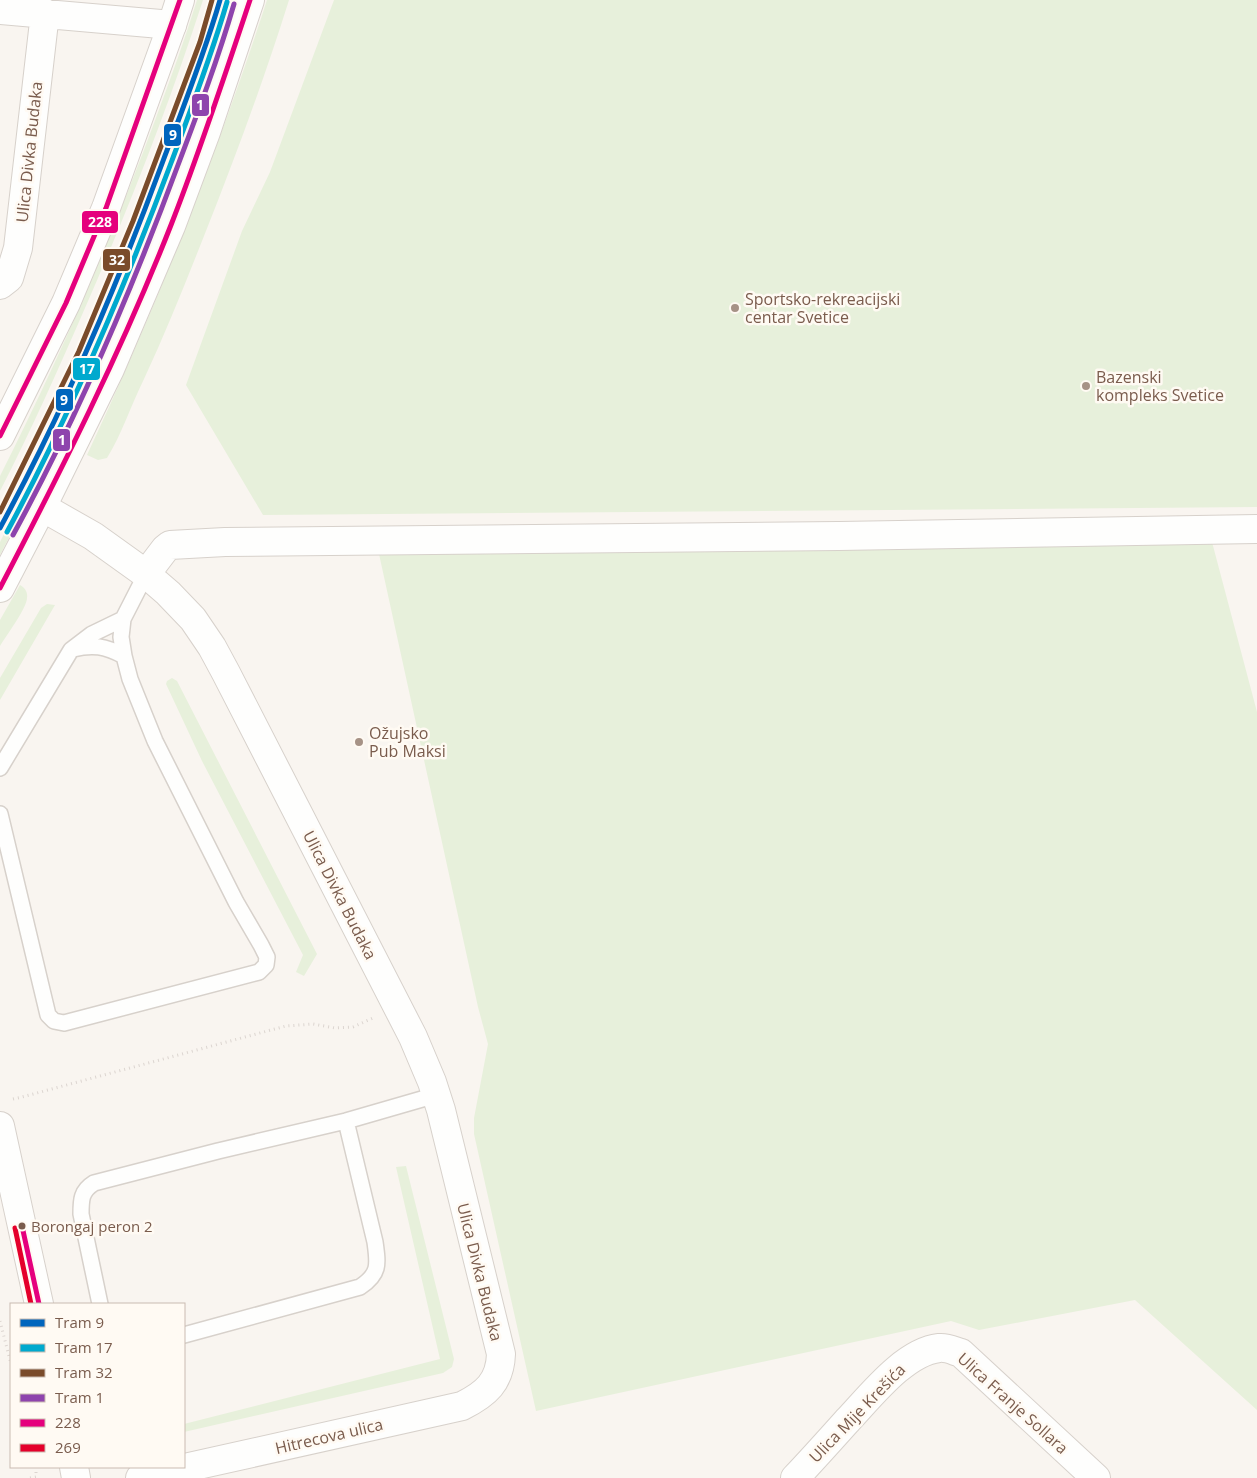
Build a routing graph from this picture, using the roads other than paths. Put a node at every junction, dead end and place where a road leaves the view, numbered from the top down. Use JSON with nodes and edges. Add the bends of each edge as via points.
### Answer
{"nodes":[{"id":1,"x":250,"y":0,"type":"edge"},
{"id":2,"x":45,"y":6,"type":"edge"},
{"id":3,"x":0,"y":10,"type":"edge"},
{"id":4,"x":176,"y":12,"type":"edge"},
{"id":5,"x":0,"y":285,"type":"edge"},
{"id":6,"x":0,"y":436,"type":"edge"},
{"id":7,"x":42,"y":507,"type":"junction"},
{"id":8,"x":1257,"y":529,"type":"edge"},
{"id":9,"x":146,"y":574,"type":"junction"},
{"id":10,"x":0,"y":588,"type":"edge"},
{"id":11,"x":123,"y":619,"type":"junction"},
{"id":12,"x":71,"y":650,"type":"junction"},
{"id":13,"x":124,"y":656,"type":"junction"},
{"id":14,"x":0,"y":768,"type":"edge"},
{"id":15,"x":0,"y":814,"type":"edge"},
{"id":16,"x":436,"y":1095,"type":"junction"},
{"id":17,"x":346,"y":1121,"type":"junction"},
{"id":18,"x":0,"y":1126,"type":"edge"},
{"id":19,"x":39,"y":1303,"type":"edge"},
{"id":20,"x":100,"y":1303,"type":"edge"},
{"id":21,"x":185,"y":1334,"type":"edge"},
{"id":22,"x":923,"y":1353,"type":"joint"},
{"id":23,"x":500,"y":1366,"type":"joint"},
{"id":24,"x":185,"y":1468,"type":"edge"},
{"id":25,"x":185,"y":1468,"type":"edge"},
{"id":26,"x":140,"y":1478,"type":"edge"},
{"id":27,"x":795,"y":1478,"type":"edge"},
{"id":28,"x":1096,"y":1478,"type":"edge"}],
"edges":[{"from":1,"to":7,"type":"street","via":[[171,226],[110,369]]},
{"from":2,"to":3,"type":"street"},
{"from":2,"to":4,"type":"street"},
{"from":2,"to":5,"type":"street","name":"Ulica Divka Budaka","via":[[18,248],[9,278]]},
{"from":4,"to":6,"type":"street","via":[[106,208],[74,286]]},
{"from":7,"to":9,"type":"street","name":"Ulica Divka Budaka","via":[[93,536]]},
{"from":7,"to":10,"type":"street"},
{"from":8,"to":9,"type":"street","via":[[225,542],[170,545]]},
{"from":9,"to":11,"type":"lane"},
{"from":9,"to":16,"type":"street","name":"Ulica Divka Budaka","via":[[193,619],[217,655],[413,1036]]},
{"from":11,"to":12,"type":"lane","via":[[92,634]]},
{"from":11,"to":13,"type":"lane"},
{"from":12,"to":13,"type":"lane","via":[[87,645],[100,646]]},
{"from":12,"to":14,"type":"lane"},
{"from":13,"to":15,"type":"lane","via":[[155,741],[261,945],[266,965],[259,972],[64,1023],[54,1022],[48,1015]]},
{"from":16,"to":17,"type":"lane"},
{"from":16,"to":23,"type":"street","name":"Ulica Divka Budaka","via":[[496,1332]]},
{"from":17,"to":20,"type":"lane","via":[[122,1175],[87,1187],[81,1200],[81,1214]]},
{"from":17,"to":21,"type":"lane","via":[[375,1242],[376,1270],[370,1280],[360,1287]]},
{"from":18,"to":19,"type":"street"},
{"from":22,"to":27,"type":"street","name":"Ulica Mije Krešića","via":[[888,1377]]},
{"from":22,"to":28,"type":"street","name":"Ulica Franje Sollara","via":[[948,1348],[961,1353]]},
{"from":23,"to":24,"type":"street","name":"Hitrecova ulica","via":[[489,1388],[462,1406]]},
{"from":25,"to":26,"type":"street","name":"Hitrecova ulica"}]}
